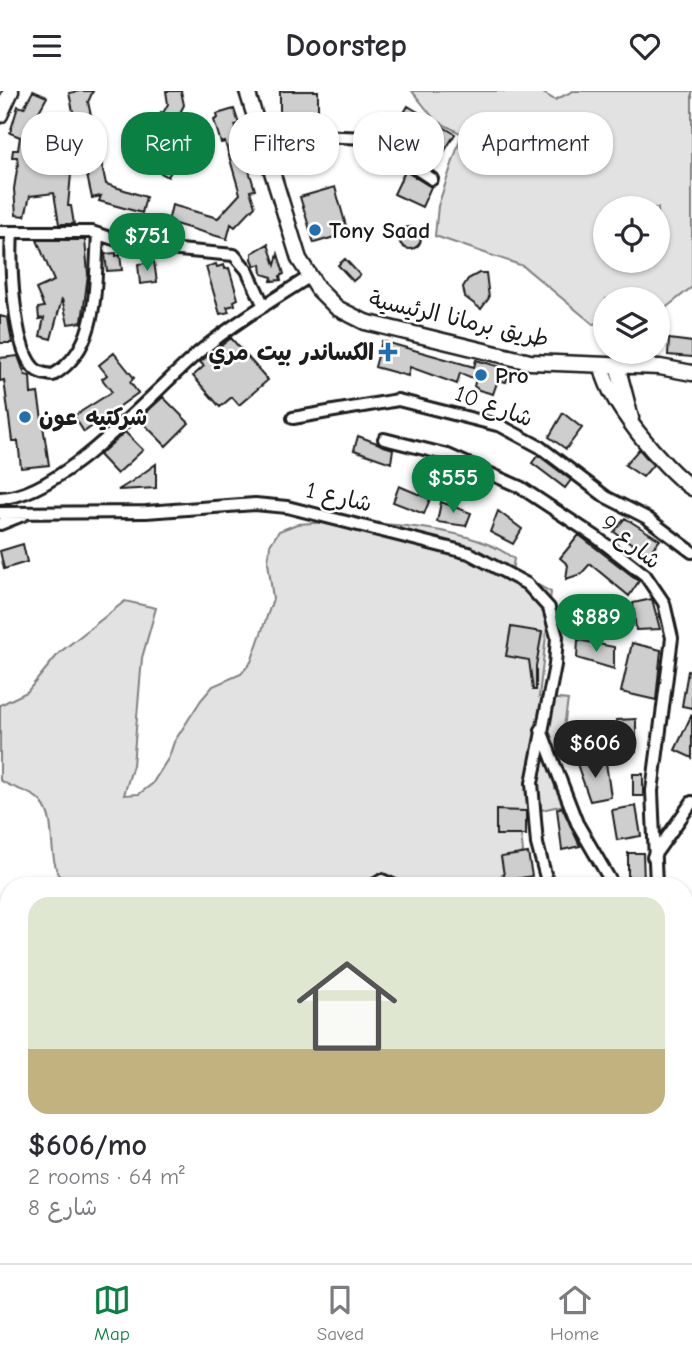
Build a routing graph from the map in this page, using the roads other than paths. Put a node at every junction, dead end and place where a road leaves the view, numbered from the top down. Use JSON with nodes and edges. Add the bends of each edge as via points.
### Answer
{"nodes":[{"id":1,"x":11,"y":91,"type":"edge"},
{"id":2,"x":247,"y":91,"type":"edge"},
{"id":3,"x":253,"y":112,"type":"edge"},
{"id":4,"x":0,"y":115,"type":"edge"},
{"id":5,"x":339,"y":137,"type":"edge"},
{"id":6,"x":272,"y":175,"type":"edge"},
{"id":7,"x":432,"y":179,"type":"dead end"},
{"id":8,"x":6,"y":232,"type":"edge"},
{"id":9,"x":98,"y":235,"type":"junction"},
{"id":10,"x":309,"y":277,"type":"junction"},
{"id":11,"x":264,"y":306,"type":"junction"},
{"id":12,"x":610,"y":369,"type":"junction"},
{"id":13,"x":692,"y":373,"type":"edge"},
{"id":14,"x":292,"y":418,"type":"dead end"},
{"id":15,"x":384,"y":439,"type":"dead end"},
{"id":16,"x":692,"y":488,"type":"edge"},
{"id":17,"x":0,"y":498,"type":"edge"},
{"id":18,"x":0,"y":513,"type":"edge"},
{"id":19,"x":25,"y":514,"type":"junction"},
{"id":20,"x":0,"y":524,"type":"edge"},
{"id":21,"x":692,"y":552,"type":"edge"},
{"id":22,"x":540,"y":729,"type":"junction"},
{"id":23,"x":692,"y":802,"type":"edge"},
{"id":24,"x":653,"y":857,"type":"junction"},
{"id":25,"x":546,"y":877,"type":"edge"},
{"id":26,"x":607,"y":877,"type":"edge"},
{"id":27,"x":655,"y":877,"type":"edge"}],
"edges":[{"from":1,"to":4,"type":"main road"},
{"from":2,"to":3,"type":"main road","name":"طريق برمانا الرئيسية"},
{"from":5,"to":7,"type":"street","via":[[369,138]]},
{"from":6,"to":10,"type":"main road","name":"طريق برمانا الرئيسية"},
{"from":8,"to":9,"type":"street"},
{"from":8,"to":9,"type":"street","via":[[22,341],[31,366],[52,375],[78,356],[84,343],[94,301]]},
{"from":9,"to":11,"type":"street","via":[[135,246],[234,255],[247,270]]},
{"from":10,"to":11,"type":"street"},
{"from":10,"to":12,"type":"main road","name":"طريق برمانا الرئيسية","via":[[337,308],[365,322],[577,372]]},
{"from":11,"to":17,"type":"street","via":[[200,351],[86,455],[30,494]]},
{"from":12,"to":13,"type":"main road","name":"طريق برمانا الرئيسية","via":[[659,375]]},
{"from":12,"to":16,"type":"main road","via":[[632,423]]},
{"from":14,"to":21,"type":"street","name":"شارع 10","via":[[398,400],[500,426],[540,447],[606,497],[647,518]]},
{"from":15,"to":24,"type":"street","name":"شارع 9","via":[[448,455],[520,487],[645,575],[664,603],[672,638],[652,791]]},
{"from":18,"to":19,"type":"street","name":"شارع 1"},
{"from":19,"to":20,"type":"street"},
{"from":19,"to":22,"type":"street","name":"شارع 1","via":[[255,504],[288,507],[469,553],[527,584],[549,608],[557,648]]},
{"from":22,"to":25,"type":"street","name":"شارع 1","via":[[531,806]]},
{"from":22,"to":26,"type":"street","via":[[577,823]]},
{"from":23,"to":24,"type":"street"},
{"from":24,"to":27,"type":"street","name":"شارع 9"}]}
